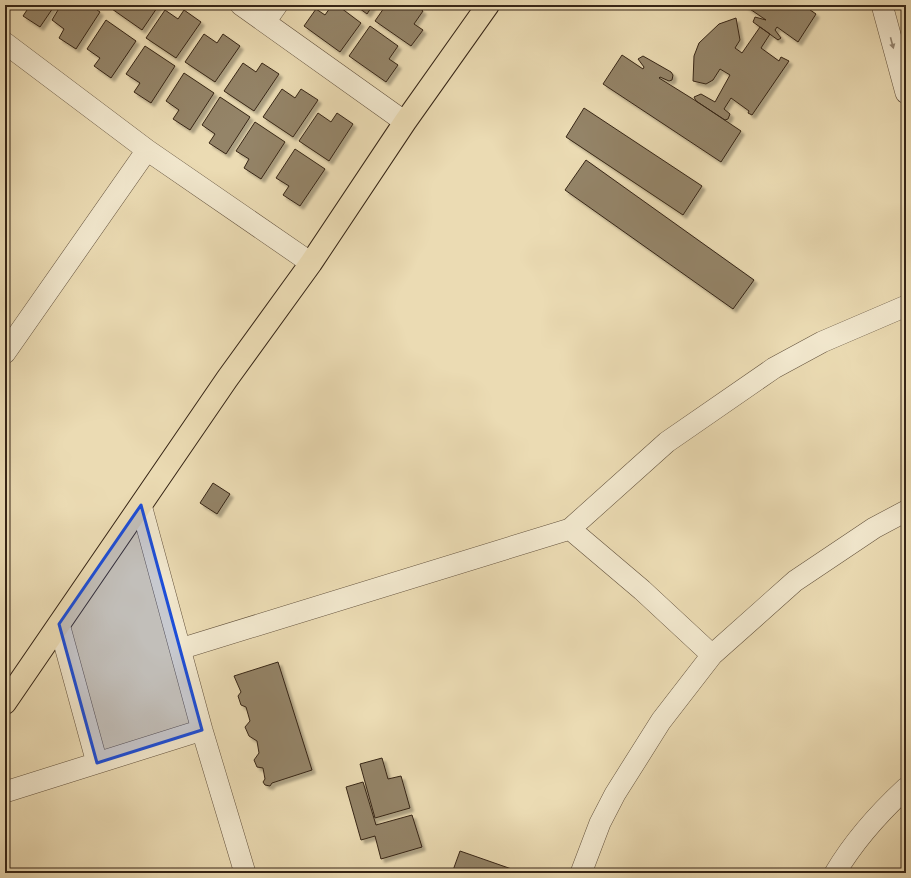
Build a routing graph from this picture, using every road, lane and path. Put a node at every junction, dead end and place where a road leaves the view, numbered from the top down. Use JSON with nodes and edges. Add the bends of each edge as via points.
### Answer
{"nodes":[{"id":1,"x":241,"y":5,"type":"edge"},
{"id":2,"x":277,"y":5,"type":"edge"},
{"id":3,"x":488,"y":5,"type":"edge"},
{"id":4,"x":882,"y":5,"type":"edge"},
{"id":5,"x":265,"y":22,"type":"junction"},
{"id":6,"x":5,"y":43,"type":"edge"},
{"id":7,"x":906,"y":93,"type":"edge"},
{"id":8,"x":405,"y":122,"type":"junction"},
{"id":9,"x":147,"y":150,"type":"junction"},
{"id":10,"x":311,"y":263,"type":"junction"},
{"id":11,"x":906,"y":306,"type":"edge"},
{"id":12,"x":5,"y":353,"type":"edge"},
{"id":13,"x":141,"y":506,"type":"junction"},
{"id":14,"x":906,"y":511,"type":"edge"},
{"id":15,"x":570,"y":529,"type":"junction"},
{"id":16,"x":59,"y":624,"type":"junction"},
{"id":17,"x":180,"y":649,"type":"junction"},
{"id":18,"x":712,"y":655,"type":"junction"},
{"id":19,"x":5,"y":703,"type":"edge"},
{"id":20,"x":202,"y":730,"type":"junction"},
{"id":21,"x":97,"y":763,"type":"junction"},
{"id":22,"x":906,"y":788,"type":"edge"},
{"id":23,"x":5,"y":792,"type":"edge"},
{"id":24,"x":245,"y":873,"type":"edge"},
{"id":25,"x":581,"y":873,"type":"edge"},
{"id":26,"x":835,"y":873,"type":"edge"}],
"edges":[{"from":1,"to":5,"type":"street"},
{"from":2,"to":5,"type":"street"},
{"from":3,"to":8,"type":"main road"},
{"from":4,"to":7,"type":"street","one_way":true},
{"from":5,"to":8,"type":"street"},
{"from":6,"to":9,"type":"street"},
{"from":8,"to":10,"type":"main road"},
{"from":9,"to":10,"type":"street"},
{"from":9,"to":12,"type":"street"},
{"from":10,"to":13,"type":"main road","via":[[227,379]]},
{"from":11,"to":15,"type":"street","via":[[822,342],[774,368],[667,442]]},
{"from":13,"to":16,"type":"main road"},
{"from":13,"to":17,"type":"street"},
{"from":14,"to":18,"type":"street","via":[[874,528],[795,581]]},
{"from":15,"to":17,"type":"street"},
{"from":15,"to":18,"type":"street","via":[[642,590]]},
{"from":16,"to":19,"type":"main road"},
{"from":16,"to":21,"type":"street"},
{"from":17,"to":20,"type":"street"},
{"from":18,"to":25,"type":"street","via":[[661,721],[615,794],[600,823]]},
{"from":20,"to":21,"type":"street"},
{"from":20,"to":24,"type":"street"},
{"from":21,"to":23,"type":"street"},
{"from":22,"to":26,"type":"street","via":[[888,804],[848,852]]}]}
